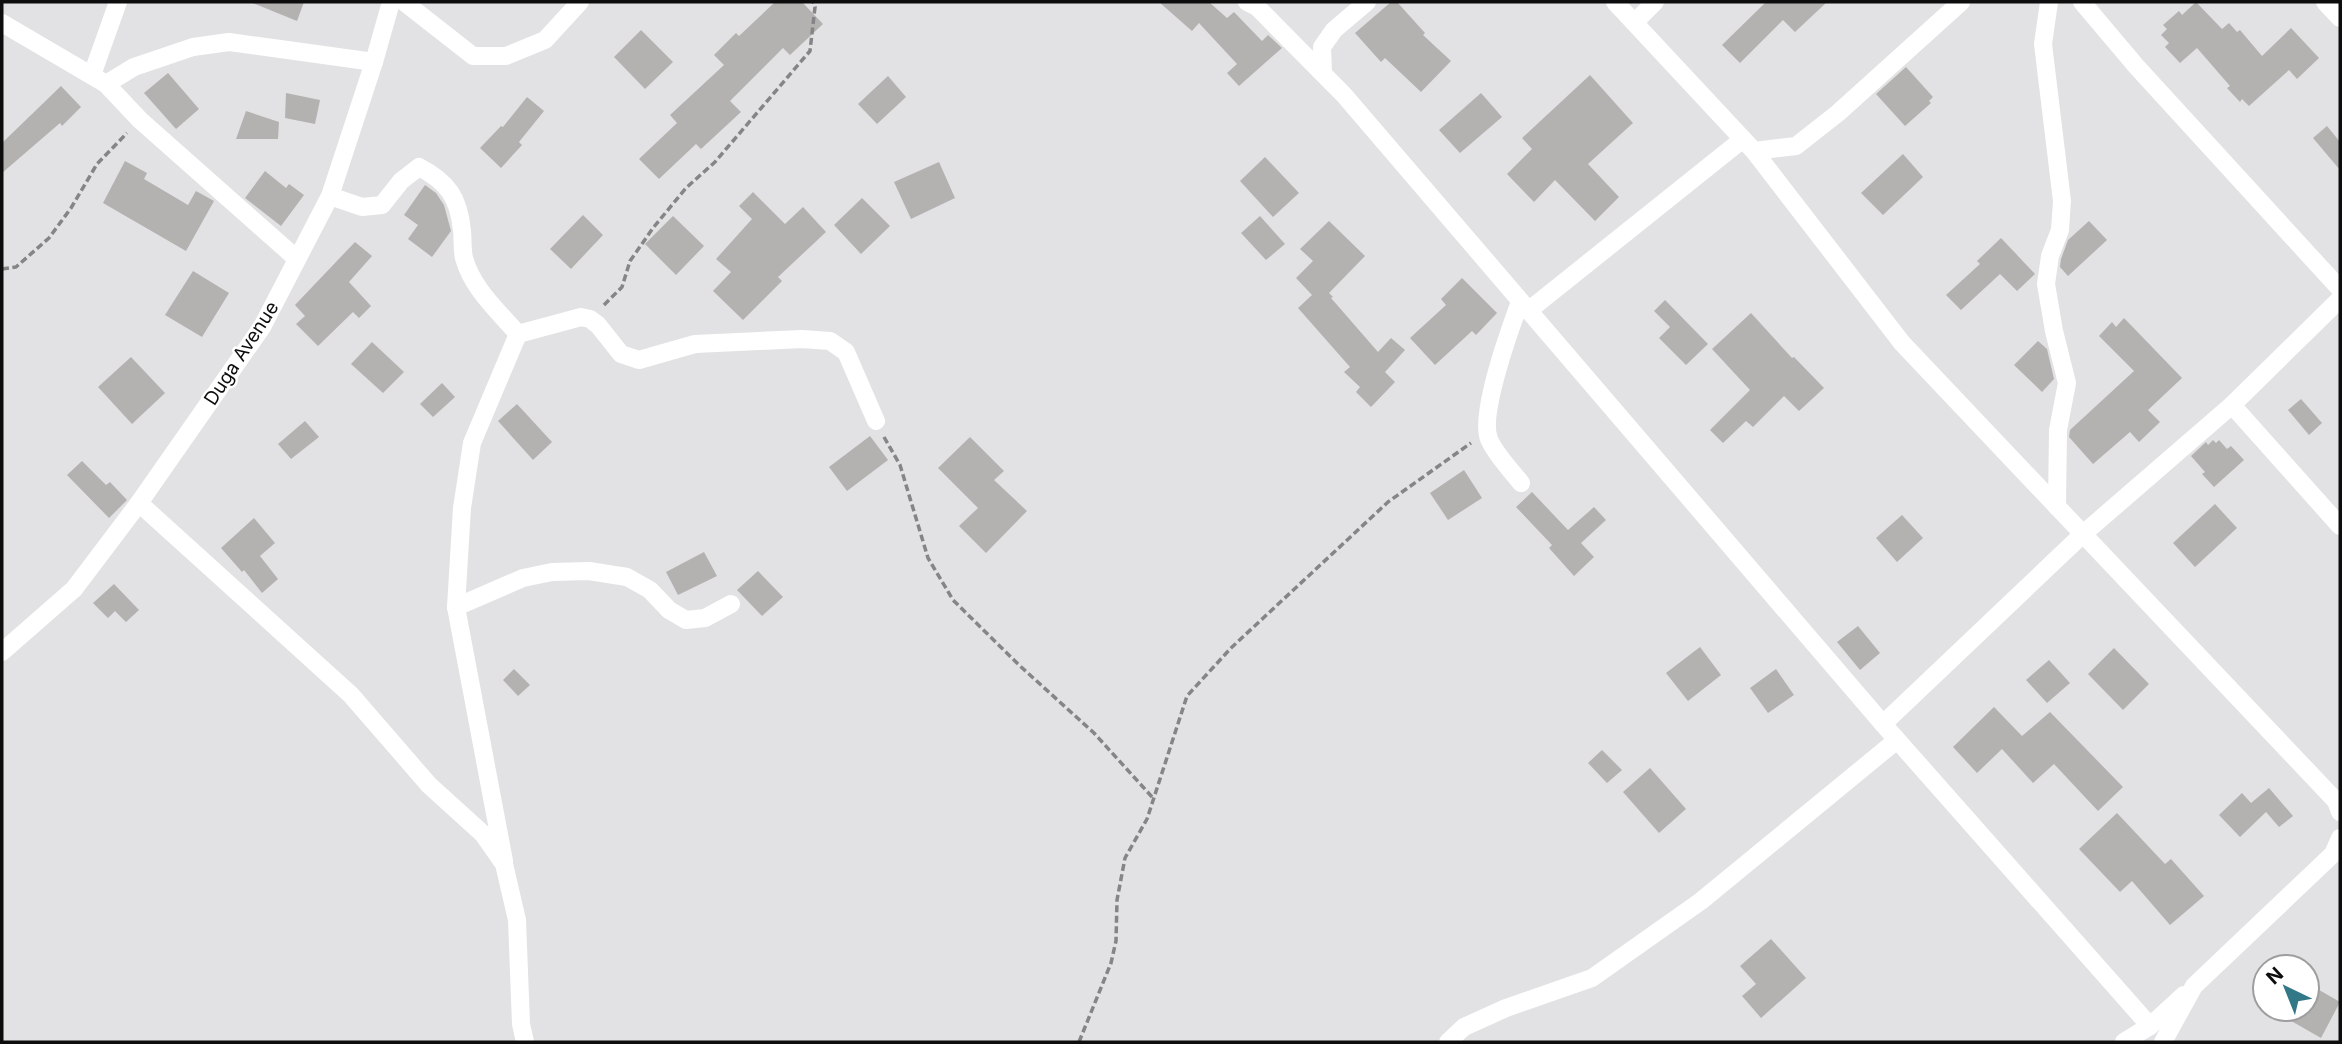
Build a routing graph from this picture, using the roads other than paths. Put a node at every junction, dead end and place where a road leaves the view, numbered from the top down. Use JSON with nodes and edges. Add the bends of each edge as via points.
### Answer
{"nodes":[{"id":1,"x":118,"y":2,"type":"edge"},
{"id":2,"x":391,"y":2,"type":"edge"},
{"id":3,"x":404,"y":2,"type":"edge"},
{"id":4,"x":580,"y":2,"type":"edge"},
{"id":5,"x":1247,"y":2,"type":"edge"},
{"id":6,"x":1367,"y":2,"type":"edge"},
{"id":7,"x":1615,"y":2,"type":"edge"},
{"id":8,"x":1655,"y":2,"type":"edge"},
{"id":9,"x":1961,"y":2,"type":"edge"},
{"id":10,"x":2049,"y":2,"type":"edge"},
{"id":11,"x":2082,"y":2,"type":"edge"},
{"id":12,"x":2325,"y":2,"type":"edge"},
{"id":13,"x":2340,"y":18,"type":"edge"},
{"id":14,"x":1636,"y":21,"type":"junction"},
{"id":15,"x":2,"y":23,"type":"edge"},
{"id":16,"x":374,"y":62,"type":"junction"},
{"id":17,"x":1323,"y":74,"type":"junction"},
{"id":18,"x":99,"y":80,"type":"junction"},
{"id":19,"x":1749,"y":145,"type":"junction"},
{"id":20,"x":330,"y":195,"type":"junction"},
{"id":21,"x":297,"y":259,"type":"junction"},
{"id":22,"x":2340,"y":289,"type":"edge"},
{"id":23,"x":2340,"y":299,"type":"edge"},
{"id":24,"x":1524,"y":307,"type":"junction"},
{"id":25,"x":517,"y":334,"type":"junction"},
{"id":26,"x":2232,"y":405,"type":"junction"},
{"id":27,"x":876,"y":421,"type":"road end"},
{"id":28,"x":1521,"y":483,"type":"dead end"},
{"id":29,"x":139,"y":503,"type":"junction"},
{"id":30,"x":2057,"y":506,"type":"junction"},
{"id":31,"x":2340,"y":526,"type":"edge"},
{"id":32,"x":2083,"y":534,"type":"junction"},
{"id":33,"x":731,"y":604,"type":"dead end"},
{"id":34,"x":456,"y":607,"type":"junction"},
{"id":35,"x":2,"y":652,"type":"edge"},
{"id":36,"x":1883,"y":724,"type":"junction"},
{"id":37,"x":1897,"y":740,"type":"junction"},
{"id":38,"x":2340,"y":812,"type":"edge"},
{"id":39,"x":2338,"y":851,"type":"edge"},
{"id":40,"x":504,"y":864,"type":"junction"},
{"id":41,"x":2194,"y":986,"type":"junction"},
{"id":42,"x":2150,"y":1026,"type":"junction"},
{"id":43,"x":525,"y":1042,"type":"edge"},
{"id":44,"x":1448,"y":1042,"type":"edge"},
{"id":45,"x":2124,"y":1042,"type":"edge"},
{"id":46,"x":2163,"y":1042,"type":"edge"}],
"edges":[{"from":1,"to":18,"type":"street"},
{"from":2,"to":16,"type":"street","name":"Duga Avenue"},
{"from":3,"to":4,"type":"street","via":[[473,56],[506,56],[545,40]]},
{"from":5,"to":17,"type":"street"},
{"from":6,"to":17,"type":"street","via":[[1334,30],[1322,47]]},
{"from":7,"to":14,"type":"street"},
{"from":8,"to":14,"type":"street"},
{"from":9,"to":19,"type":"street","via":[[1796,146]]},
{"from":10,"to":30,"type":"street","via":[[2043,44],[2062,201],[2060,230],[2046,284],[2067,383],[2058,430]]},
{"from":11,"to":22,"type":"street"},
{"from":12,"to":13,"type":"street"},
{"from":14,"to":19,"type":"street"},
{"from":15,"to":18,"type":"street"},
{"from":16,"to":18,"type":"street","via":[[229,42],[193,47]]},
{"from":16,"to":20,"type":"street","name":"Duga Avenue"},
{"from":17,"to":24,"type":"street"},
{"from":18,"to":21,"type":"street"},
{"from":19,"to":24,"type":"street"},
{"from":19,"to":30,"type":"street","via":[[1902,343]]},
{"from":20,"to":21,"type":"street","name":"Duga Avenue"},
{"from":20,"to":25,"type":"street","via":[[362,207],[382,205],[419,167],[435,176],[456,197],[464,258],[477,286]]},
{"from":21,"to":29,"type":"street","name":"Duga Avenue","via":[[262,327]]},
{"from":23,"to":26,"type":"street"},
{"from":24,"to":28,"type":"street","via":[[1505,346],[1486,424],[1490,440]]},
{"from":24,"to":36,"type":"street"},
{"from":25,"to":27,"type":"street","via":[[581,317],[590,319],[621,354],[639,360],[695,344],[830,341],[846,352]]},
{"from":25,"to":34,"type":"street","via":[[472,443],[462,508]]},
{"from":26,"to":31,"type":"street"},
{"from":26,"to":32,"type":"street"},
{"from":29,"to":35,"type":"street","name":"Duga Avenue","via":[[74,589]]},
{"from":29,"to":40,"type":"street","via":[[351,695],[429,785],[483,834]]},
{"from":30,"to":32,"type":"street"},
{"from":32,"to":36,"type":"street"},
{"from":32,"to":38,"type":"street","via":[[2336,801]]},
{"from":33,"to":34,"type":"street","via":[[705,618],[686,621],[627,577],[589,571],[523,578]]},
{"from":34,"to":40,"type":"street"},
{"from":36,"to":37,"type":"street"},
{"from":37,"to":42,"type":"street"},
{"from":37,"to":44,"type":"street","via":[[1702,901],[1592,978],[1464,1027]]},
{"from":39,"to":41,"type":"street"},
{"from":40,"to":43,"type":"street","via":[[517,920]]},
{"from":41,"to":42,"type":"street"},
{"from":41,"to":46,"type":"street"},
{"from":42,"to":45,"type":"street"}]}
